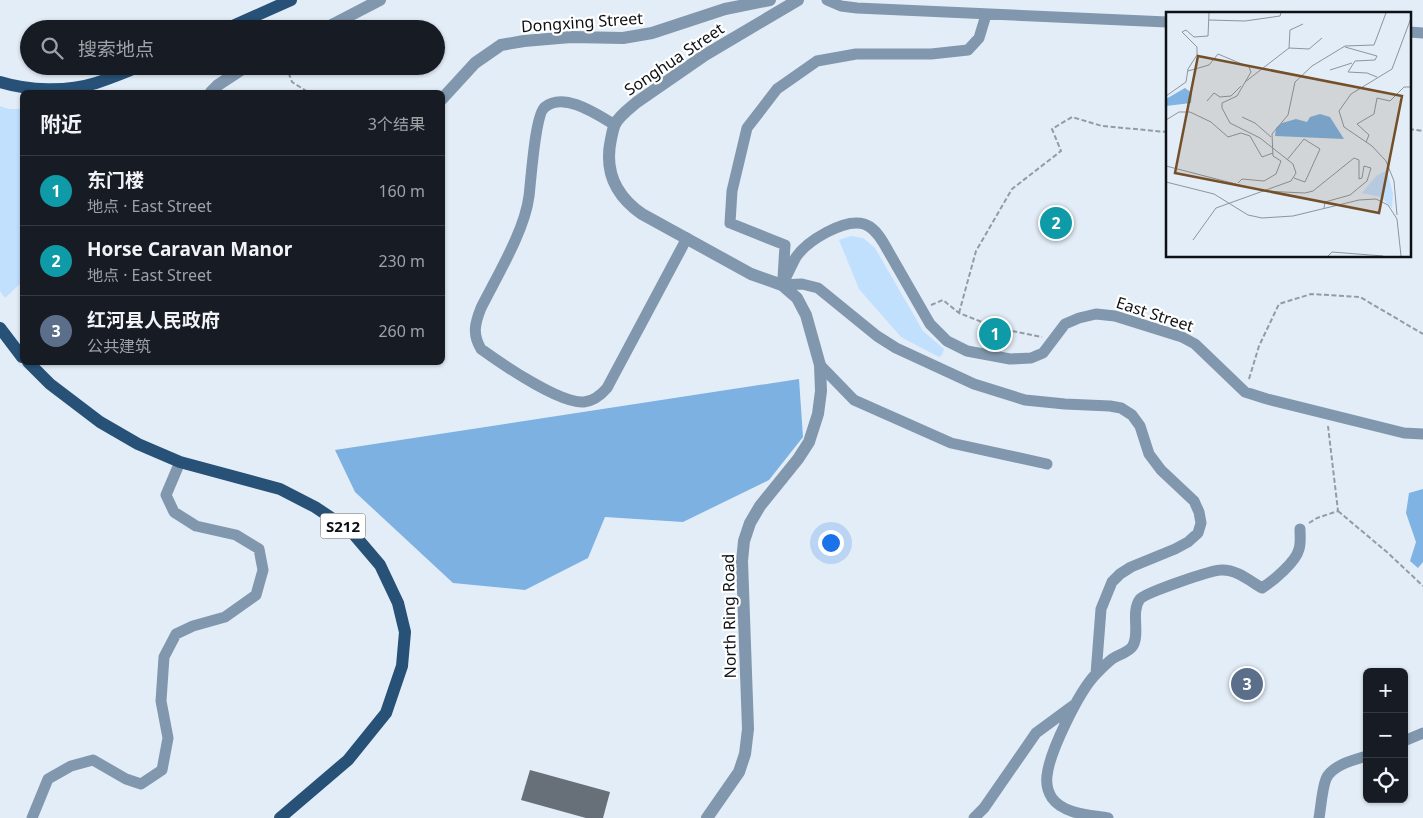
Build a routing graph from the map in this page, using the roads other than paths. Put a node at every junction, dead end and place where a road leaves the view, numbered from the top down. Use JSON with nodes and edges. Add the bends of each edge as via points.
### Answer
{"nodes":[{"id":1,"x":291,"y":0,"type":"edge"},
{"id":2,"x":380,"y":0,"type":"edge"},
{"id":3,"x":770,"y":0,"type":"edge"},
{"id":4,"x":798,"y":0,"type":"edge"},
{"id":5,"x":827,"y":0,"type":"edge"},
{"id":6,"x":986,"y":15,"type":"junction"},
{"id":7,"x":246,"y":20,"type":"edge"},
{"id":8,"x":341,"y":20,"type":"edge"},
{"id":9,"x":1166,"y":22,"type":"edge"},
{"id":10,"x":1410,"y":32,"type":"edge"},
{"id":11,"x":1423,"y":33,"type":"edge"},
{"id":12,"x":116,"y":75,"type":"edge"},
{"id":13,"x":233,"y":75,"type":"edge"},
{"id":14,"x":0,"y":82,"type":"edge"},
{"id":15,"x":213,"y":90,"type":"edge"},
{"id":16,"x":445,"y":96,"type":"edge"},
{"id":17,"x":615,"y":125,"type":"junction"},
{"id":18,"x":687,"y":238,"type":"junction"},
{"id":19,"x":782,"y":285,"type":"junction"},
{"id":20,"x":0,"y":328,"type":"edge"},
{"id":21,"x":20,"y":354,"type":"edge"},
{"id":22,"x":31,"y":365,"type":"edge"},
{"id":23,"x":820,"y":365,"type":"junction"},
{"id":24,"x":1423,"y":434,"type":"edge"},
{"id":25,"x":180,"y":462,"type":"junction"},
{"id":26,"x":1047,"y":464,"type":"dead end"},
{"id":27,"x":1300,"y":529,"type":"road end"},
{"id":28,"x":1096,"y":674,"type":"junction"},
{"id":29,"x":1075,"y":704,"type":"junction"},
{"id":30,"x":1423,"y":733,"type":"edge"},
{"id":31,"x":1408,"y":739,"type":"edge"},
{"id":32,"x":1363,"y":758,"type":"edge"},
{"id":33,"x":32,"y":818,"type":"edge"},
{"id":34,"x":280,"y":818,"type":"edge"},
{"id":35,"x":707,"y":818,"type":"edge"},
{"id":36,"x":974,"y":818,"type":"edge"},
{"id":37,"x":1108,"y":818,"type":"edge"},
{"id":38,"x":1319,"y":818,"type":"edge"}],
"edges":[{"from":1,"to":7,"type":"main road"},
{"from":2,"to":8,"type":"street"},
{"from":3,"to":16,"type":"street","name":"Dongxing Street","via":[[623,38],[571,37],[501,45],[475,63]]},
{"from":4,"to":17,"type":"street","name":"Songhua Street","via":[[705,55],[637,102]]},
{"from":5,"to":6,"type":"street","via":[[857,8]]},
{"from":6,"to":9,"type":"street"},
{"from":6,"to":19,"type":"street","via":[[979,38],[968,50],[931,54],[856,54],[818,62],[777,90],[747,128],[732,191],[730,223],[785,245]]},
{"from":10,"to":11,"type":"street"},
{"from":12,"to":14,"type":"main road","via":[[69,88],[37,89]]},
{"from":13,"to":15,"type":"street"},
{"from":17,"to":18,"type":"street","name":"Songhua Street","via":[[609,164],[620,194],[642,214]]},
{"from":17,"to":18,"type":"street","via":[[568,102],[552,103],[541,112],[525,217],[476,323],[474,333],[481,350],[542,388],[572,400],[583,402],[600,396]]},
{"from":18,"to":19,"type":"street","name":"Songhua Street","via":[[751,274]]},
{"from":19,"to":23,"type":"street","name":"North Ring Road","via":[[797,298],[806,315]]},
{"from":19,"to":24,"type":"street","name":"East Street","via":[[797,256],[813,241],[840,226],[863,224],[875,230],[930,324],[947,341],[968,350],[1010,359],[1031,358],[1043,353],[1065,324],[1096,314],[1115,316],[1195,344],[1244,392],[1404,433]]},
{"from":19,"to":28,"type":"street","via":[[802,284],[818,288],[896,348],[974,384],[1026,400],[1110,406],[1132,415],[1140,426],[1149,454],[1194,501],[1201,522],[1198,533],[1188,542],[1131,567],[1112,582],[1101,609]]},
{"from":20,"to":21,"type":"main road"},
{"from":22,"to":25,"type":"main road","number":"S212","via":[[50,384],[100,422],[138,444]]},
{"from":23,"to":26,"type":"street","via":[[854,400],[951,443]]},
{"from":23,"to":35,"type":"street","name":"North Ring Road","via":[[818,414],[809,442],[760,506],[744,541],[748,729],[745,754],[739,772]]},
{"from":25,"to":33,"type":"street","via":[[166,495],[174,512],[196,526],[236,535],[259,549],[263,570],[256,595],[225,617],[176,634],[164,657],[160,701],[168,738],[162,770],[141,784],[93,760],[71,766],[48,779]]},
{"from":25,"to":34,"type":"main road","number":"S212","via":[[280,489],[315,507],[351,531],[380,564],[398,603],[405,632],[402,666],[386,713],[348,760]]},
{"from":27,"to":28,"type":"street","via":[[1299,550],[1262,588],[1245,577],[1222,570],[1150,592],[1140,599],[1134,644]]},
{"from":28,"to":29,"type":"street"},
{"from":29,"to":36,"type":"street","via":[[1036,733]]},
{"from":29,"to":37,"type":"street","via":[[1050,762],[1047,786],[1053,799],[1064,808]]},
{"from":30,"to":31,"type":"street"},
{"from":32,"to":38,"type":"street","via":[[1338,768],[1326,778]]}]}
